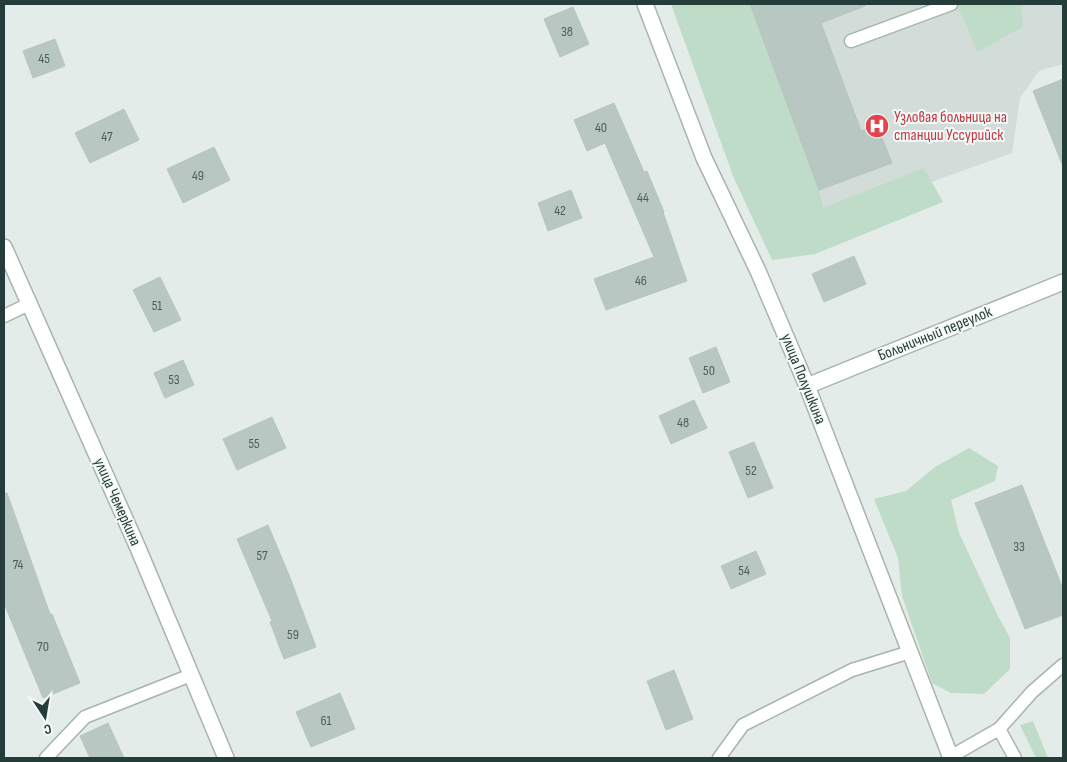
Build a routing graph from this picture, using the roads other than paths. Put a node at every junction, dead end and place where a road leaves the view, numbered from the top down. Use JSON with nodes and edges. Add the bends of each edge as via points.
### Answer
{"nodes":[{"id":1,"x":645,"y":4,"type":"edge"},
{"id":2,"x":952,"y":4,"type":"edge"},
{"id":3,"x":936,"y":6,"type":"edge"},
{"id":4,"x":851,"y":41,"type":"dead end"},
{"id":5,"x":4,"y":247,"type":"edge"},
{"id":6,"x":1063,"y":282,"type":"edge"},
{"id":7,"x":29,"y":304,"type":"junction"},
{"id":8,"x":4,"y":316,"type":"edge"},
{"id":9,"x":807,"y":386,"type":"junction"},
{"id":10,"x":910,"y":652,"type":"junction"},
{"id":11,"x":1063,"y":665,"type":"edge"},
{"id":12,"x":191,"y":675,"type":"junction"},
{"id":13,"x":998,"y":729,"type":"junction"},
{"id":14,"x":951,"y":757,"type":"edge"},
{"id":15,"x":46,"y":758,"type":"edge"},
{"id":16,"x":226,"y":758,"type":"edge"},
{"id":17,"x":719,"y":758,"type":"edge"},
{"id":18,"x":1015,"y":758,"type":"edge"}],
"edges":[{"from":1,"to":9,"type":"street","name":"улица Полушкина","via":[[704,158],[758,271]]},
{"from":2,"to":3,"type":"lane"},
{"from":3,"to":4,"type":"lane"},
{"from":5,"to":7,"type":"street","name":"улица Чемеркина"},
{"from":6,"to":9,"type":"street","name":"Больничный переулок"},
{"from":7,"to":8,"type":"lane"},
{"from":7,"to":12,"type":"street","name":"улица Чемеркина"},
{"from":9,"to":10,"type":"street","name":"улица Полушкина"},
{"from":10,"to":14,"type":"street","name":"улица Полушкина"},
{"from":10,"to":17,"type":"lane","via":[[852,670],[743,725]]},
{"from":11,"to":13,"type":"lane","via":[[1032,692]]},
{"from":12,"to":15,"type":"lane","via":[[85,717]]},
{"from":12,"to":16,"type":"street","name":"улица Чемеркина"},
{"from":13,"to":14,"type":"lane"},
{"from":13,"to":18,"type":"lane"}]}
